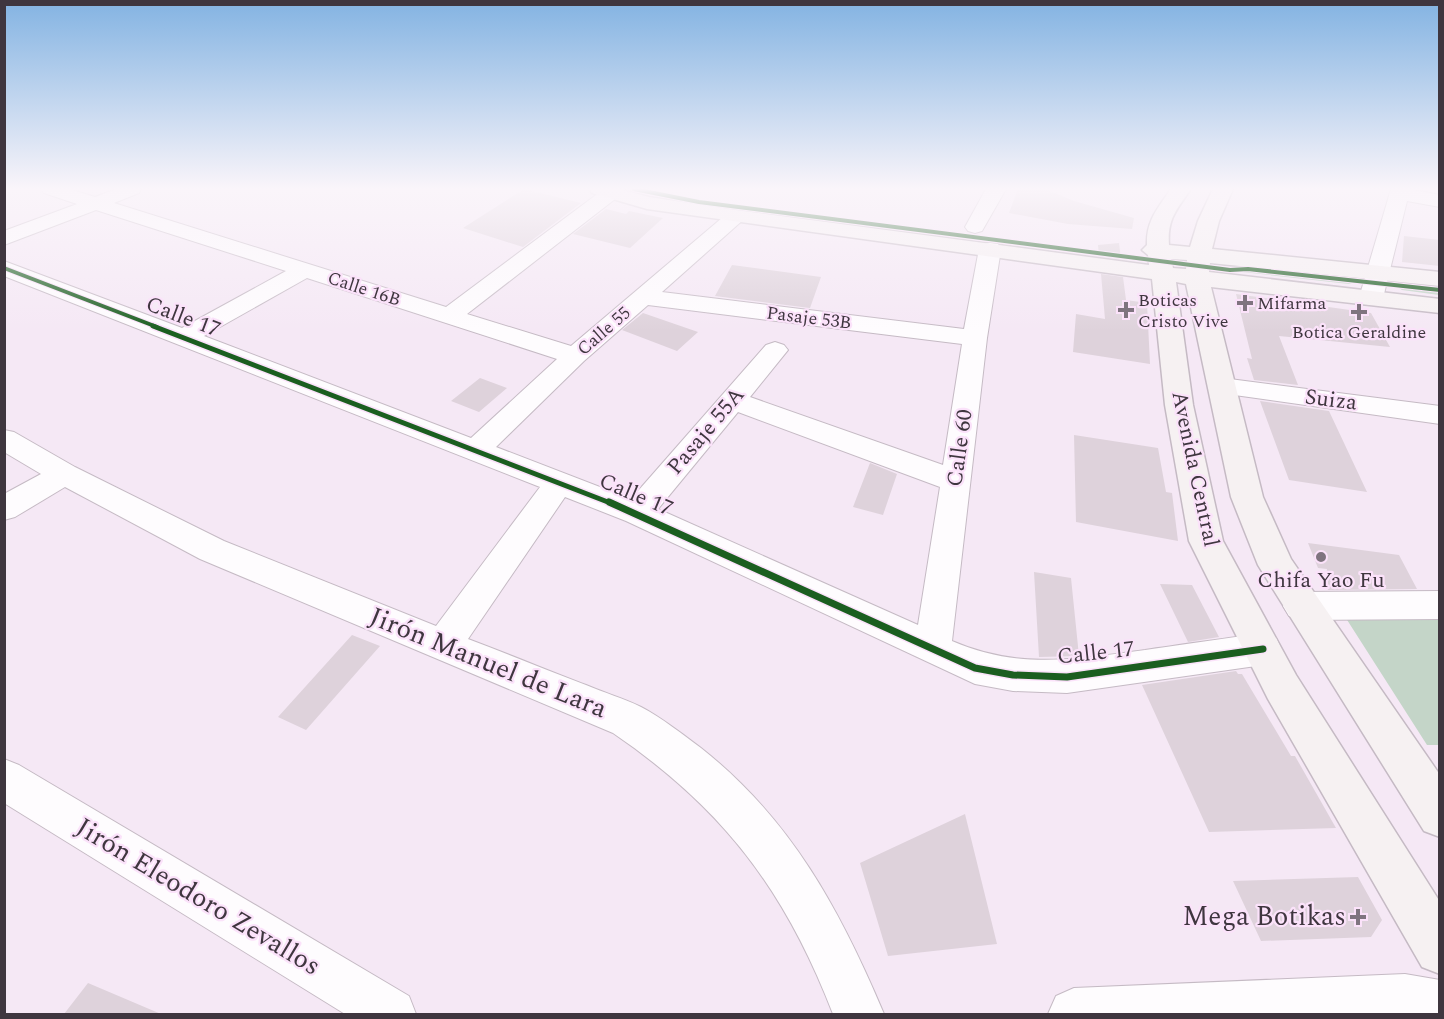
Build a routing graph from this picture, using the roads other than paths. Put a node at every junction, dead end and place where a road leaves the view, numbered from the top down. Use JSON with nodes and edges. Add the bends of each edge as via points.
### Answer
{"nodes":[{"id":1,"x":200,"y":237,"type":"edge"},
{"id":2,"x":553,"y":237,"type":"edge"},
{"id":3,"x":712,"y":237,"type":"edge"},
{"id":4,"x":894,"y":237,"type":"edge"},
{"id":5,"x":1028,"y":237,"type":"edge"},
{"id":6,"x":1160,"y":237,"type":"edge"},
{"id":7,"x":1195,"y":237,"type":"edge"},
{"id":8,"x":1388,"y":237,"type":"edge"},
{"id":9,"x":990,"y":249,"type":"junction"},
{"id":10,"x":1179,"y":264,"type":"junction"},
{"id":11,"x":4,"y":268,"type":"edge"},
{"id":12,"x":304,"y":270,"type":"junction"},
{"id":13,"x":1379,"y":273,"type":"junction"},
{"id":14,"x":1440,"y":279,"type":"edge"},
{"id":15,"x":643,"y":297,"type":"junction"},
{"id":16,"x":1371,"y":298,"type":"junction"},
{"id":17,"x":1440,"y":306,"type":"edge"},
{"id":18,"x":449,"y":316,"type":"junction"},
{"id":19,"x":183,"y":337,"type":"junction"},
{"id":20,"x":975,"y":338,"type":"junction"},
{"id":21,"x":775,"y":351,"type":"dead end"},
{"id":22,"x":575,"y":356,"type":"junction"},
{"id":23,"x":1222,"y":386,"type":"junction"},
{"id":24,"x":731,"y":400,"type":"junction"},
{"id":25,"x":1440,"y":415,"type":"edge"},
{"id":26,"x":4,"y":439,"type":"edge"},
{"id":27,"x":476,"y":450,"type":"junction"},
{"id":28,"x":64,"y":474,"type":"junction"},
{"id":29,"x":956,"y":481,"type":"junction"},
{"id":30,"x":559,"y":483,"type":"junction"},
{"id":31,"x":4,"y":509,"type":"edge"},
{"id":32,"x":637,"y":513,"type":"junction"},
{"id":33,"x":1301,"y":606,"type":"junction"},
{"id":34,"x":1440,"y":606,"type":"edge"},
{"id":35,"x":444,"y":644,"type":"junction"},
{"id":36,"x":933,"y":649,"type":"junction"},
{"id":37,"x":1263,"y":649,"type":"junction"},
{"id":38,"x":4,"y":779,"type":"edge"},
{"id":39,"x":1440,"y":815,"type":"edge"},
{"id":40,"x":1440,"y":949,"type":"edge"},
{"id":41,"x":1440,"y":1005,"type":"edge"},
{"id":42,"x":391,"y":1014,"type":"edge"},
{"id":43,"x":858,"y":1014,"type":"edge"},
{"id":44,"x":1074,"y":1014,"type":"edge"}],
"edges":[{"from":1,"to":12,"type":"street","name":"Calle 16B"},
{"from":2,"to":18,"type":"street"},
{"from":3,"to":15,"type":"street","name":"Calle 55"},
{"from":4,"to":9,"type":"main road"},
{"from":5,"to":10,"type":"main road"},
{"from":6,"to":10,"type":"main road","name":"Avenida Central"},
{"from":7,"to":10,"type":"main road","name":"Avenida Central"},
{"from":8,"to":13,"type":"street"},
{"from":9,"to":10,"type":"main road"},
{"from":9,"to":20,"type":"street","name":"Calle 60"},
{"from":10,"to":13,"type":"main road"},
{"from":10,"to":16,"type":"main road"},
{"from":10,"to":23,"type":"main road","name":"Avenida Central"},
{"from":10,"to":37,"type":"main road","name":"Avenida Central","via":[[1179,405],[1206,541]]},
{"from":11,"to":19,"type":"street","name":"Calle 17"},
{"from":12,"to":18,"type":"street","name":"Calle 16B"},
{"from":12,"to":19,"type":"street"},
{"from":13,"to":14,"type":"main road"},
{"from":13,"to":16,"type":"street"},
{"from":15,"to":20,"type":"street","name":"Pasaje 53B"},
{"from":15,"to":22,"type":"street","name":"Calle 55"},
{"from":16,"to":17,"type":"main road"},
{"from":18,"to":22,"type":"street","name":"Calle 16B"},
{"from":19,"to":27,"type":"street","name":"Calle 17"},
{"from":20,"to":29,"type":"street","name":"Calle 60"},
{"from":21,"to":24,"type":"street","name":"Pasaje 55A"},
{"from":22,"to":27,"type":"street","name":"Calle 55"},
{"from":23,"to":25,"type":"street","name":"Suiza"},
{"from":23,"to":33,"type":"main road","name":"Avenida Central","via":[[1248,497],[1276,566]]},
{"from":24,"to":29,"type":"street"},
{"from":24,"to":32,"type":"street","name":"Pasaje 55A"},
{"from":26,"to":28,"type":"street","name":"Jirón Manuel de Lara"},
{"from":27,"to":30,"type":"street","name":"Calle 17"},
{"from":28,"to":31,"type":"street"},
{"from":28,"to":35,"type":"street","name":"Jirón Manuel de Lara","via":[[212,550]]},
{"from":29,"to":36,"type":"street","name":"Calle 60"},
{"from":30,"to":32,"type":"street","name":"Calle 17"},
{"from":30,"to":35,"type":"street"},
{"from":32,"to":36,"type":"street","name":"Calle 17"},
{"from":33,"to":34,"type":"street"},
{"from":33,"to":39,"type":"main road","name":"Avenida Central"},
{"from":35,"to":43,"type":"street","name":"Jirón Manuel de Lara","via":[[627,720],[653,735],[718,788],[751,822],[808,905],[834,954]]},
{"from":36,"to":37,"type":"street","name":"Calle 17","via":[[975,668],[1013,675],[1067,677]]},
{"from":37,"to":40,"type":"main road","name":"Avenida Central"},
{"from":38,"to":42,"type":"street","name":"Jirón Eleodoro Zevallos"},
{"from":41,"to":44,"type":"street","via":[[1405,999]]}]}
